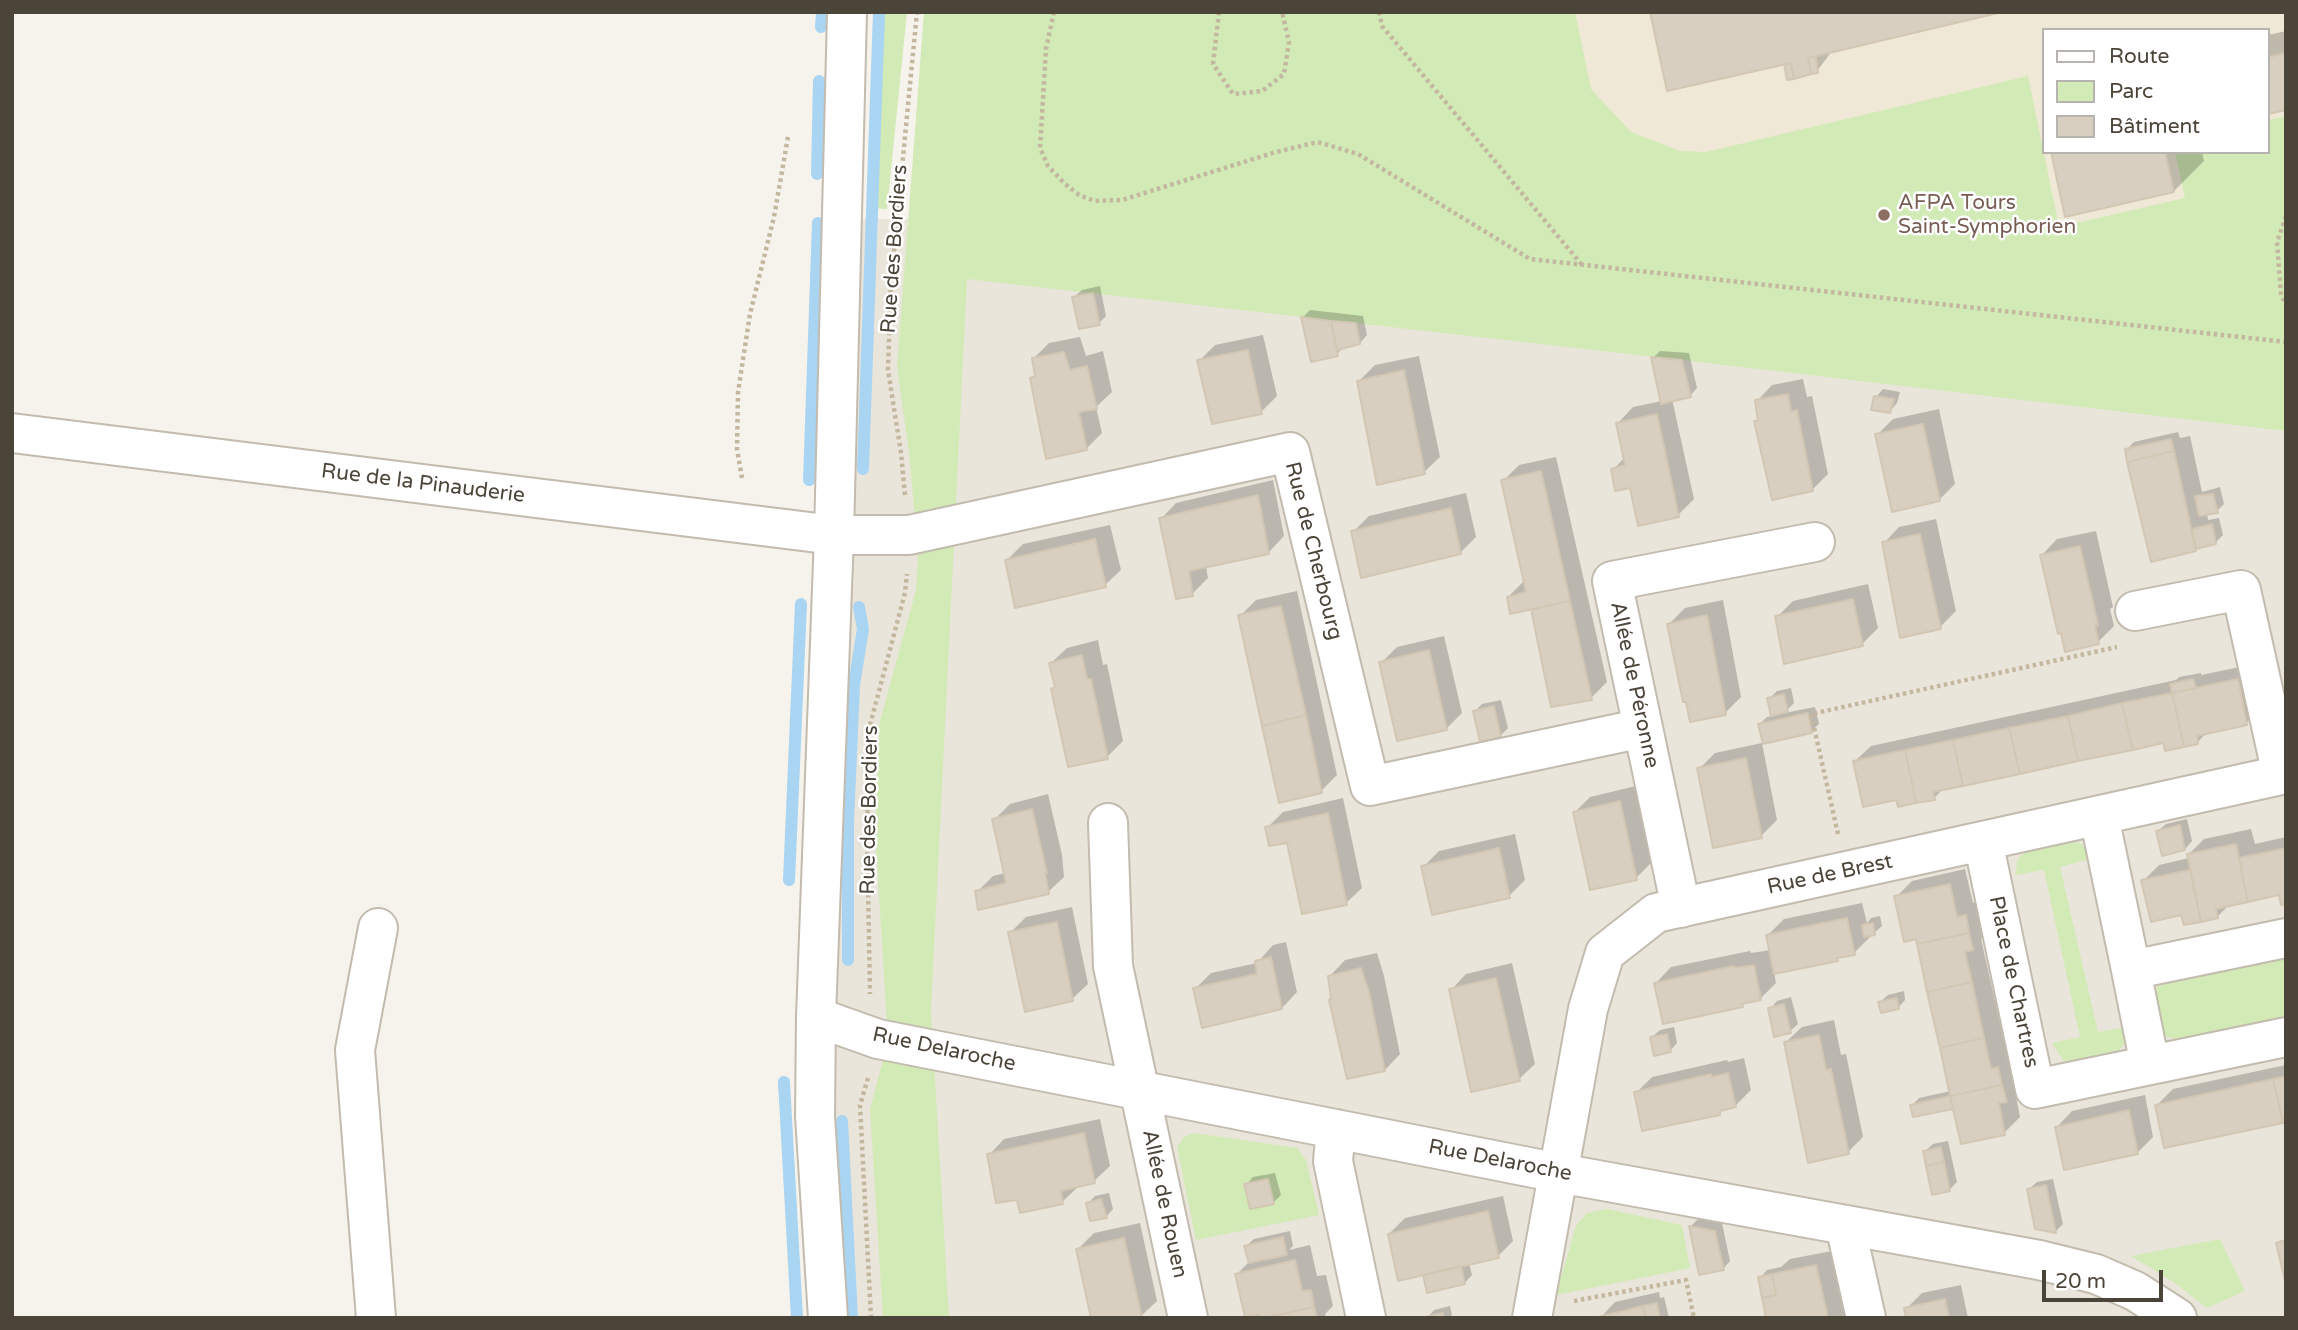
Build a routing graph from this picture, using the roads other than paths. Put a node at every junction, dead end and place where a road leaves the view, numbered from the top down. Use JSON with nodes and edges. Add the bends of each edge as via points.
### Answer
{"nodes":[{"id":1,"x":847,"y":12,"type":"edge"},
{"id":2,"x":12,"y":433,"type":"edge"},
{"id":3,"x":834,"y":535,"type":"junction"},
{"id":4,"x":1815,"y":542,"type":"dead end"},
{"id":5,"x":2135,"y":611,"type":"road end"},
{"id":6,"x":1643,"y":728,"type":"junction"},
{"id":7,"x":2284,"y":774,"type":"edge"},
{"id":8,"x":2099,"y":816,"type":"junction"},
{"id":9,"x":1108,"y":823,"type":"dead end"},
{"id":10,"x":1983,"y":841,"type":"junction"},
{"id":11,"x":1681,"y":908,"type":"junction"},
{"id":12,"x":378,"y":929,"type":"dead end"},
{"id":13,"x":2286,"y":938,"type":"edge"},
{"id":14,"x":2131,"y":970,"type":"junction"},
{"id":15,"x":816,"y":1017,"type":"junction"},
{"id":16,"x":2286,"y":1037,"type":"edge"},
{"id":17,"x":2150,"y":1065,"type":"junction"},
{"id":18,"x":1140,"y":1090,"type":"junction"},
{"id":19,"x":1336,"y":1129,"type":"junction"},
{"id":20,"x":1559,"y":1172,"type":"junction"},
{"id":21,"x":1845,"y":1225,"type":"junction"},
{"id":22,"x":376,"y":1318,"type":"edge"},
{"id":23,"x":828,"y":1318,"type":"edge"},
{"id":24,"x":1188,"y":1318,"type":"edge"},
{"id":25,"x":1366,"y":1318,"type":"edge"},
{"id":26,"x":1532,"y":1318,"type":"edge"},
{"id":27,"x":1866,"y":1318,"type":"edge"},
{"id":28,"x":2177,"y":1318,"type":"edge"}],
"edges":[{"from":1,"to":3,"type":"street"},
{"from":2,"to":3,"type":"street","name":"Rue de la Pinauderie"},
{"from":3,"to":6,"type":"street","name":"Rue de Cherbourg","via":[[909,535],[1290,452],[1370,786]]},
{"from":3,"to":15,"type":"street"},
{"from":4,"to":6,"type":"street","name":"Allée de Péronne","via":[[1612,581]]},
{"from":5,"to":7,"type":"street","via":[[2241,590]]},
{"from":6,"to":11,"type":"street","name":"Allée de Péronne"},
{"from":7,"to":8,"type":"street","name":"Rue de Brest"},
{"from":8,"to":10,"type":"street","name":"Rue de Brest"},
{"from":8,"to":14,"type":"street"},
{"from":9,"to":18,"type":"street","name":"Allée de Rouen","via":[[1113,966]]},
{"from":10,"to":11,"type":"street","name":"Rue de Brest"},
{"from":10,"to":17,"type":"street","name":"Place de Chartres","via":[[2035,1090]]},
{"from":11,"to":20,"type":"street","name":"Rue de Brest","via":[[1656,913],[1605,953],[1588,1009]]},
{"from":12,"to":22,"type":"street","via":[[355,1050]]},
{"from":13,"to":14,"type":"street"},
{"from":14,"to":17,"type":"street"},
{"from":15,"to":18,"type":"street","name":"Rue Delaroche","via":[[878,1039]]},
{"from":15,"to":23,"type":"street","via":[[815,1116]]},
{"from":16,"to":17,"type":"street","name":"Place de Chartres"},
{"from":18,"to":19,"type":"street","name":"Rue Delaroche"},
{"from":18,"to":24,"type":"street","name":"Allée de Rouen"},
{"from":19,"to":20,"type":"street","name":"Rue Delaroche"},
{"from":19,"to":25,"type":"street","via":[[1333,1161]]},
{"from":20,"to":21,"type":"street","name":"Rue Delaroche"},
{"from":20,"to":26,"type":"street","name":"Rue de Brest"},
{"from":21,"to":27,"type":"street"},
{"from":21,"to":28,"type":"street","name":"Rue Delaroche","via":[[2096,1274],[2135,1291]]}]}
